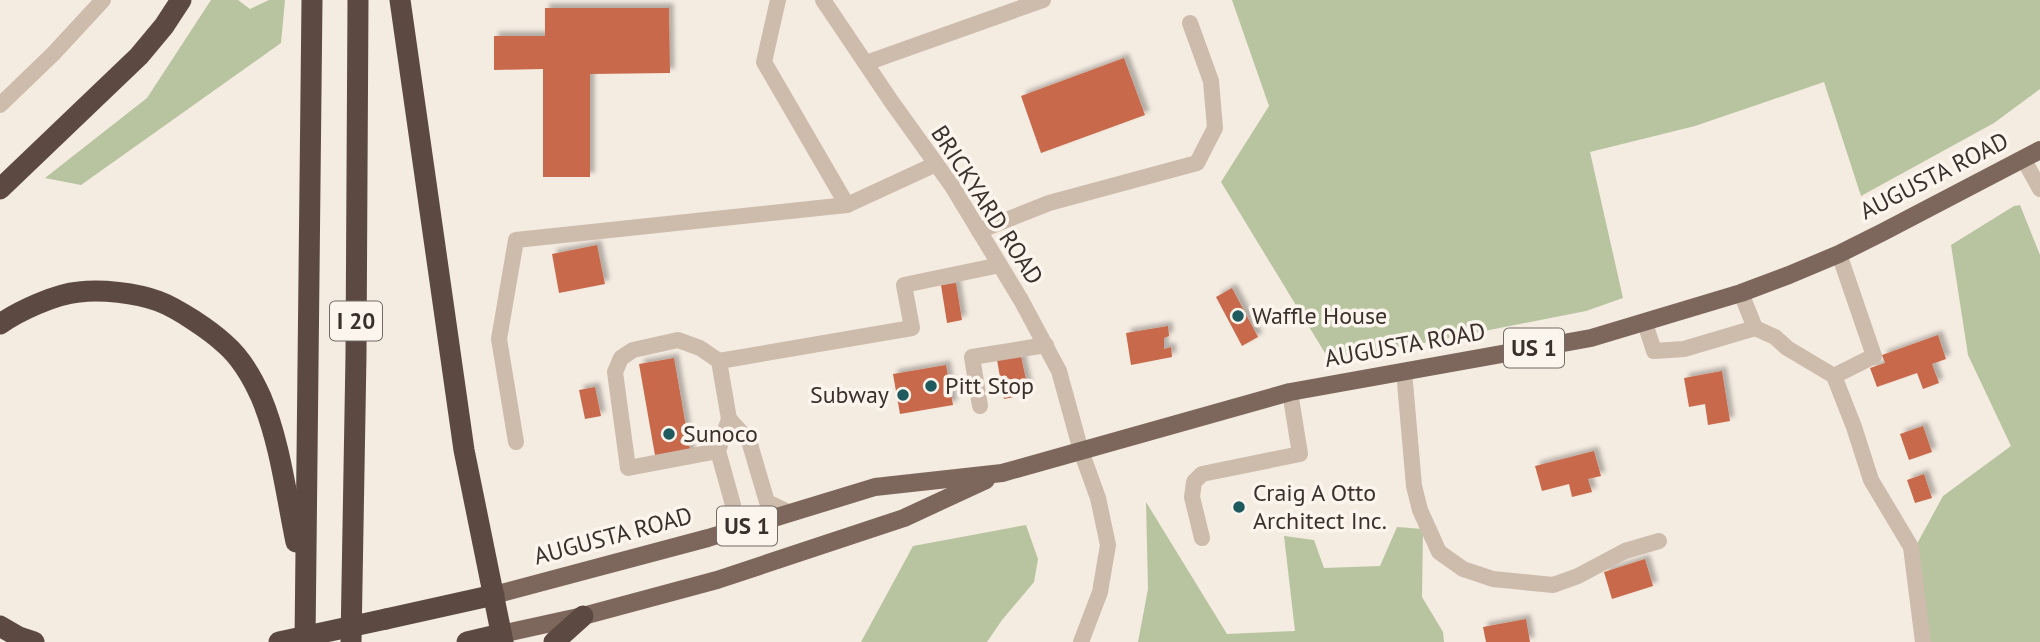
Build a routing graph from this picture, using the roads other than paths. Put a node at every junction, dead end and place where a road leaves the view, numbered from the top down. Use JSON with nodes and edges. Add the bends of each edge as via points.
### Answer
{"nodes":[{"id":1,"x":103,"y":0,"type":"edge"},
{"id":2,"x":181,"y":0,"type":"edge"},
{"id":3,"x":312,"y":0,"type":"edge"},
{"id":4,"x":358,"y":0,"type":"edge"},
{"id":5,"x":400,"y":0,"type":"edge"},
{"id":6,"x":778,"y":0,"type":"edge"},
{"id":7,"x":823,"y":0,"type":"edge"},
{"id":8,"x":1043,"y":0,"type":"edge"},
{"id":9,"x":1190,"y":23,"type":"dead end"},
{"id":10,"x":866,"y":63,"type":"junction"},
{"id":11,"x":0,"y":105,"type":"edge"},
{"id":12,"x":2040,"y":150,"type":"edge"},
{"id":13,"x":2024,"y":159,"type":"junction"},
{"id":14,"x":936,"y":164,"type":"junction"},
{"id":15,"x":0,"y":189,"type":"edge"},
{"id":16,"x":2040,"y":189,"type":"edge"},
{"id":17,"x":847,"y":205,"type":"junction"},
{"id":18,"x":979,"y":231,"type":"junction"},
{"id":19,"x":1839,"y":254,"type":"junction"},
{"id":20,"x":1000,"y":265,"type":"junction"},
{"id":21,"x":1741,"y":293,"type":"junction"},
{"id":22,"x":1646,"y":323,"type":"junction"},
{"id":23,"x":0,"y":324,"type":"edge"},
{"id":24,"x":1755,"y":328,"type":"junction"},
{"id":25,"x":1046,"y":345,"type":"junction"},
{"id":26,"x":719,"y":361,"type":"junction"},
{"id":27,"x":1404,"y":371,"type":"junction"},
{"id":28,"x":1834,"y":376,"type":"junction"},
{"id":29,"x":1290,"y":392,"type":"junction"},
{"id":30,"x":980,"y":406,"type":"dead end"},
{"id":31,"x":729,"y":419,"type":"junction"},
{"id":32,"x":516,"y":442,"type":"dead end"},
{"id":33,"x":718,"y":451,"type":"junction"},
{"id":34,"x":1081,"y":451,"type":"junction"},
{"id":35,"x":1002,"y":473,"type":"junction"},
{"id":36,"x":790,"y":513,"type":"junction"},
{"id":37,"x":723,"y":533,"type":"junction"},
{"id":38,"x":1202,"y":538,"type":"dead end"},
{"id":39,"x":1659,"y":541,"type":"dead end"},
{"id":40,"x":304,"y":588,"type":"junction"},
{"id":41,"x":495,"y":594,"type":"junction"},
{"id":42,"x":583,"y":616,"type":"junction"},
{"id":43,"x":0,"y":626,"type":"edge"},
{"id":44,"x":502,"y":638,"type":"edge"},
{"id":45,"x":34,"y":642,"type":"edge"},
{"id":46,"x":279,"y":642,"type":"edge"},
{"id":47,"x":305,"y":642,"type":"edge"},
{"id":48,"x":351,"y":642,"type":"edge"},
{"id":49,"x":467,"y":642,"type":"edge"},
{"id":50,"x":554,"y":642,"type":"edge"},
{"id":51,"x":1081,"y":642,"type":"edge"},
{"id":52,"x":1923,"y":642,"type":"edge"}],
"edges":[{"from":1,"to":11,"type":"street"},
{"from":2,"to":15,"type":"highway","via":[[139,56]]},
{"from":3,"to":40,"type":"highway","number":"I 20"},
{"from":4,"to":48,"type":"highway","number":"I 20"},
{"from":5,"to":41,"type":"highway","via":[[464,450]]},
{"from":6,"to":17,"type":"street","via":[[764,62]]},
{"from":7,"to":10,"type":"street","name":"BRICKYARD ROAD"},
{"from":8,"to":10,"type":"street"},
{"from":9,"to":18,"type":"street","via":[[1211,81],[1215,128],[1197,163],[1049,204]]},
{"from":10,"to":14,"type":"street","name":"BRICKYARD ROAD"},
{"from":12,"to":13,"type":"main road","name":"AUGUSTA ROAD","number":"US 1"},
{"from":13,"to":16,"type":"street"},
{"from":13,"to":19,"type":"main road","name":"AUGUSTA ROAD","number":"US 1"},
{"from":14,"to":17,"type":"street"},
{"from":14,"to":18,"type":"street","name":"BRICKYARD ROAD"},
{"from":17,"to":32,"type":"street","via":[[516,240],[499,339]]},
{"from":18,"to":20,"type":"street","name":"BRICKYARD ROAD"},
{"from":19,"to":21,"type":"main road","name":"AUGUSTA ROAD","number":"US 1"},
{"from":19,"to":28,"type":"street","via":[[1874,356]]},
{"from":20,"to":25,"type":"street","name":"BRICKYARD ROAD"},
{"from":20,"to":26,"type":"street","via":[[904,285],[912,328]]},
{"from":21,"to":22,"type":"main road","name":"AUGUSTA ROAD","number":"US 1"},
{"from":21,"to":24,"type":"street"},
{"from":22,"to":24,"type":"street","via":[[1654,351],[1684,349]]},
{"from":22,"to":27,"type":"main road","name":"AUGUSTA ROAD","number":"US 1","via":[[1591,338]]},
{"from":23,"to":40,"type":"highway","via":[[77,292],[122,293],[158,301],[226,344],[251,379],[269,419]]},
{"from":24,"to":28,"type":"street"},
{"from":25,"to":30,"type":"street","via":[[972,357]]},
{"from":25,"to":34,"type":"street","name":"BRICKYARD ROAD","via":[[1059,371]]},
{"from":26,"to":31,"type":"street"},
{"from":26,"to":33,"type":"street","via":[[678,340],[633,350],[621,358],[615,372],[628,468]]},
{"from":27,"to":29,"type":"main road","name":"AUGUSTA ROAD","number":"US 1"},
{"from":27,"to":39,"type":"street","via":[[1420,510],[1439,552],[1463,569],[1493,579],[1553,586],[1625,551]]},
{"from":28,"to":52,"type":"street","via":[[1871,480],[1911,547]]},
{"from":29,"to":34,"type":"main road","name":"AUGUSTA ROAD","number":"US 1"},
{"from":29,"to":38,"type":"street","via":[[1300,453],[1202,474],[1192,497]]},
{"from":31,"to":33,"type":"street"},
{"from":31,"to":36,"type":"street","via":[[749,441],[767,502]]},
{"from":33,"to":37,"type":"street","via":[[733,505]]},
{"from":34,"to":35,"type":"main road","name":"AUGUSTA ROAD","number":"US 1"},
{"from":34,"to":51,"type":"street","name":"BRICKYARD ROAD","via":[[1108,545],[1100,592]]},
{"from":35,"to":36,"type":"main road","name":"AUGUSTA ROAD","number":"US 1","via":[[875,487]]},
{"from":35,"to":42,"type":"main road","name":"AUGUSTA ROAD","number":"US 1","via":[[904,518],[717,580]]},
{"from":36,"to":37,"type":"main road","name":"AUGUSTA ROAD","number":"US 1"},
{"from":37,"to":41,"type":"main road","name":"AUGUSTA ROAD","number":"US 1"},
{"from":40,"to":47,"type":"highway","number":"I 20"},
{"from":41,"to":44,"type":"highway"},
{"from":41,"to":46,"type":"highway","name":"AUGUSTA ROAD","number":"US 1","bridge":true},
{"from":42,"to":44,"type":"main road","name":"AUGUSTA ROAD","number":"US 1"},
{"from":42,"to":50,"type":"highway"},
{"from":43,"to":45,"type":"highway"},
{"from":44,"to":49,"type":"highway","name":"AUGUSTA ROAD","number":"US 1"}]}
